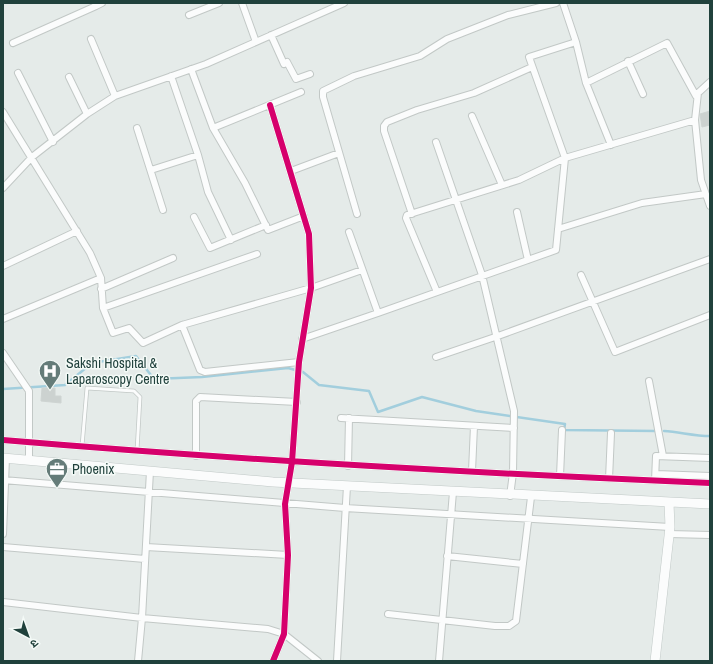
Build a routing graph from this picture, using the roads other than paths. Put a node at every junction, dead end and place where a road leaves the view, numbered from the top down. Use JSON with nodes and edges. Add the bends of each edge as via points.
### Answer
{"nodes":[{"id":1,"x":102,"y":3,"type":"edge"},
{"id":2,"x":219,"y":3,"type":"edge"},
{"id":3,"x":242,"y":3,"type":"edge"},
{"id":4,"x":344,"y":3,"type":"edge"},
{"id":5,"x":556,"y":3,"type":"edge"},
{"id":6,"x":563,"y":3,"type":"edge"},
{"id":7,"x":95,"y":4,"type":"edge"},
{"id":8,"x":189,"y":15,"type":"dead end"},
{"id":9,"x":272,"y":35,"type":"junction"},
{"id":10,"x":91,"y":38,"type":"dead end"},
{"id":11,"x":256,"y":42,"type":"junction"},
{"id":12,"x":576,"y":42,"type":"junction"},
{"id":13,"x":13,"y":44,"type":"dead end"},
{"id":14,"x":628,"y":61,"type":"junction"},
{"id":15,"x":532,"y":67,"type":"junction"},
{"id":16,"x":191,"y":69,"type":"junction"},
{"id":17,"x":18,"y":73,"type":"dead end"},
{"id":18,"x":310,"y":74,"type":"dead end"},
{"id":19,"x":171,"y":76,"type":"junction"},
{"id":20,"x":69,"y":77,"type":"dead end"},
{"id":21,"x":586,"y":82,"type":"junction"},
{"id":22,"x":710,"y":82,"type":"edge"},
{"id":23,"x":302,"y":92,"type":"dead end"},
{"id":24,"x":643,"y":94,"type":"dead end"},
{"id":25,"x":115,"y":96,"type":"junction"},
{"id":26,"x":696,"y":96,"type":"junction"},
{"id":27,"x":270,"y":105,"type":"junction"},
{"id":28,"x":3,"y":112,"type":"edge"},
{"id":29,"x":87,"y":114,"type":"junction"},
{"id":30,"x":472,"y":116,"type":"dead end"},
{"id":31,"x":695,"y":120,"type":"junction"},
{"id":32,"x":137,"y":128,"type":"dead end"},
{"id":33,"x":213,"y":128,"type":"junction"},
{"id":34,"x":53,"y":142,"type":"junction"},
{"id":35,"x":436,"y":142,"type":"dead end"},
{"id":36,"x":611,"y":145,"type":"junction"},
{"id":37,"x":339,"y":153,"type":"junction"},
{"id":38,"x":198,"y":155,"type":"junction"},
{"id":39,"x":32,"y":157,"type":"junction"},
{"id":40,"x":565,"y":158,"type":"junction"},
{"id":41,"x":151,"y":170,"type":"junction"},
{"id":42,"x":291,"y":171,"type":"junction"},
{"id":43,"x":502,"y":186,"type":"junction"},
{"id":44,"x":3,"y":188,"type":"edge"},
{"id":45,"x":706,"y":194,"type":"junction"},
{"id":46,"x":455,"y":200,"type":"junction"},
{"id":47,"x":710,"y":206,"type":"edge"},
{"id":48,"x":163,"y":210,"type":"dead end"},
{"id":49,"x":517,"y":212,"type":"dead end"},
{"id":50,"x":357,"y":214,"type":"dead end"},
{"id":51,"x":412,"y":214,"type":"junction"},
{"id":52,"x":304,"y":216,"type":"junction"},
{"id":53,"x":194,"y":217,"type":"dead end"},
{"id":54,"x":266,"y":225,"type":"junction"},
{"id":55,"x":558,"y":229,"type":"junction"},
{"id":56,"x":77,"y":230,"type":"junction"},
{"id":57,"x":349,"y":232,"type":"dead end"},
{"id":58,"x":230,"y":240,"type":"junction"},
{"id":59,"x":257,"y":254,"type":"dead end"},
{"id":60,"x":173,"y":258,"type":"dead end"},
{"id":61,"x":710,"y":259,"type":"edge"},
{"id":62,"x":528,"y":260,"type":"junction"},
{"id":63,"x":3,"y":266,"type":"edge"},
{"id":64,"x":362,"y":270,"type":"junction"},
{"id":65,"x":482,"y":275,"type":"junction"},
{"id":66,"x":581,"y":275,"type":"dead end"},
{"id":67,"x":101,"y":278,"type":"junction"},
{"id":68,"x":311,"y":288,"type":"junction"},
{"id":69,"x":101,"y":289,"type":"junction"},
{"id":70,"x":437,"y":292,"type":"junction"},
{"id":71,"x":593,"y":301,"type":"junction"},
{"id":72,"x":102,"y":308,"type":"junction"},
{"id":73,"x":378,"y":313,"type":"junction"},
{"id":74,"x":710,"y":315,"type":"edge"},
{"id":75,"x":3,"y":319,"type":"edge"},
{"id":76,"x":182,"y":325,"type":"junction"},
{"id":77,"x":498,"y":336,"type":"junction"},
{"id":78,"x":302,"y":339,"type":"junction"},
{"id":79,"x":3,"y":353,"type":"edge"},
{"id":80,"x":436,"y":357,"type":"dead end"},
{"id":81,"x":299,"y":362,"type":"junction"},
{"id":82,"x":649,"y":380,"type":"dead end"},
{"id":83,"x":297,"y":402,"type":"junction"},
{"id":84,"x":342,"y":418,"type":"dead end"},
{"id":85,"x":349,"y":418,"type":"junction"},
{"id":86,"x":474,"y":426,"type":"junction"},
{"id":87,"x":514,"y":428,"type":"junction"},
{"id":88,"x":562,"y":430,"type":"dead end"},
{"id":89,"x":611,"y":433,"type":"dead end"},
{"id":90,"x":3,"y":440,"type":"edge"},
{"id":91,"x":30,"y":442,"type":"junction"},
{"id":92,"x":82,"y":446,"type":"junction"},
{"id":93,"x":137,"y":451,"type":"junction"},
{"id":94,"x":196,"y":456,"type":"junction"},
{"id":95,"x":663,"y":456,"type":"junction"},
{"id":96,"x":4,"y":458,"type":"edge"},
{"id":97,"x":710,"y":458,"type":"edge"},
{"id":98,"x":29,"y":461,"type":"junction"},
{"id":99,"x":292,"y":462,"type":"junction"},
{"id":100,"x":348,"y":466,"type":"junction"},
{"id":101,"x":150,"y":471,"type":"junction"},
{"id":102,"x":472,"y":471,"type":"junction"},
{"id":103,"x":514,"y":473,"type":"junction"},
{"id":104,"x":656,"y":474,"type":"junction"},
{"id":105,"x":560,"y":476,"type":"junction"},
{"id":106,"x":710,"y":476,"type":"edge"},
{"id":107,"x":609,"y":479,"type":"junction"},
{"id":108,"x":5,"y":480,"type":"edge"},
{"id":109,"x":656,"y":481,"type":"junction"},
{"id":110,"x":289,"y":483,"type":"junction"},
{"id":111,"x":710,"y":484,"type":"edge"},
{"id":112,"x":347,"y":486,"type":"junction"},
{"id":113,"x":148,"y":492,"type":"junction"},
{"id":114,"x":453,"y":492,"type":"junction"},
{"id":115,"x":510,"y":496,"type":"junction"},
{"id":116,"x":530,"y":497,"type":"junction"},
{"id":117,"x":669,"y":503,"type":"junction"},
{"id":118,"x":285,"y":504,"type":"junction"},
{"id":119,"x":710,"y":504,"type":"edge"},
{"id":120,"x":345,"y":508,"type":"junction"},
{"id":121,"x":451,"y":514,"type":"junction"},
{"id":122,"x":529,"y":519,"type":"junction"},
{"id":123,"x":669,"y":530,"type":"junction"},
{"id":124,"x":3,"y":533,"type":"edge"},
{"id":125,"x":710,"y":535,"type":"edge"},
{"id":126,"x":3,"y":547,"type":"edge"},
{"id":127,"x":146,"y":547,"type":"junction"},
{"id":128,"x":288,"y":555,"type":"junction"},
{"id":129,"x":447,"y":556,"type":"junction"},
{"id":130,"x":145,"y":559,"type":"junction"},
{"id":131,"x":523,"y":564,"type":"junction"},
{"id":132,"x":3,"y":603,"type":"edge"},
{"id":133,"x":388,"y":614,"type":"dead end"},
{"id":134,"x":142,"y":618,"type":"junction"},
{"id":135,"x":442,"y":621,"type":"junction"},
{"id":136,"x":284,"y":634,"type":"junction"},
{"id":137,"x":138,"y":661,"type":"edge"},
{"id":138,"x":272,"y":661,"type":"edge"},
{"id":139,"x":318,"y":661,"type":"edge"},
{"id":140,"x":337,"y":661,"type":"edge"},
{"id":141,"x":439,"y":661,"type":"edge"},
{"id":142,"x":655,"y":661,"type":"edge"}],
"edges":[{"from":1,"to":7,"type":"street"},
{"from":2,"to":8,"type":"street"},
{"from":3,"to":11,"type":"street"},
{"from":4,"to":9,"type":"street"},
{"from":5,"to":37,"type":"street","via":[[508,15],[447,39],[420,56],[354,76],[323,91]]},
{"from":6,"to":12,"type":"street"},
{"from":7,"to":13,"type":"street"},
{"from":9,"to":11,"type":"street"},
{"from":9,"to":18,"type":"street","via":[[284,64],[287,62],[296,79]]},
{"from":10,"to":25,"type":"street"},
{"from":11,"to":16,"type":"street"},
{"from":12,"to":15,"type":"street","via":[[529,57]]},
{"from":12,"to":21,"type":"street"},
{"from":14,"to":21,"type":"street"},
{"from":14,"to":24,"type":"street"},
{"from":14,"to":26,"type":"street","via":[[666,43]]},
{"from":15,"to":40,"type":"street"},
{"from":15,"to":51,"type":"street","via":[[474,92],[387,122],[384,131]]},
{"from":16,"to":19,"type":"street"},
{"from":16,"to":33,"type":"street"},
{"from":17,"to":34,"type":"street"},
{"from":19,"to":25,"type":"street"},
{"from":19,"to":38,"type":"street"},
{"from":20,"to":29,"type":"street"},
{"from":21,"to":36,"type":"street"},
{"from":22,"to":26,"type":"street"},
{"from":23,"to":27,"type":"street"},
{"from":25,"to":29,"type":"street"},
{"from":26,"to":31,"type":"street"},
{"from":27,"to":33,"type":"street"},
{"from":27,"to":42,"type":"street"},
{"from":28,"to":39,"type":"street"},
{"from":29,"to":34,"type":"street"},
{"from":30,"to":43,"type":"street"},
{"from":31,"to":36,"type":"street"},
{"from":31,"to":45,"type":"street","via":[[701,180]]},
{"from":32,"to":41,"type":"street"},
{"from":33,"to":54,"type":"street"},
{"from":34,"to":39,"type":"street"},
{"from":35,"to":46,"type":"street"},
{"from":36,"to":40,"type":"street"},
{"from":37,"to":42,"type":"street"},
{"from":37,"to":50,"type":"street"},
{"from":38,"to":41,"type":"street"},
{"from":38,"to":58,"type":"street","via":[[208,192]]},
{"from":39,"to":44,"type":"street"},
{"from":39,"to":56,"type":"street"},
{"from":40,"to":43,"type":"street"},
{"from":40,"to":55,"type":"street"},
{"from":41,"to":48,"type":"street"},
{"from":42,"to":52,"type":"street"},
{"from":43,"to":46,"type":"street"},
{"from":45,"to":47,"type":"street"},
{"from":45,"to":55,"type":"street","via":[[642,203]]},
{"from":46,"to":51,"type":"street"},
{"from":46,"to":65,"type":"street"},
{"from":49,"to":62,"type":"street"},
{"from":51,"to":70,"type":"street","via":[[406,218]]},
{"from":52,"to":54,"type":"street","via":[[268,230]]},
{"from":52,"to":68,"type":"street","via":[[309,234]]},
{"from":53,"to":58,"type":"street","via":[[210,248]]},
{"from":54,"to":58,"type":"street"},
{"from":55,"to":62,"type":"street","via":[[556,250]]},
{"from":56,"to":63,"type":"street"},
{"from":56,"to":67,"type":"street"},
{"from":57,"to":64,"type":"street"},
{"from":59,"to":72,"type":"street"},
{"from":60,"to":69,"type":"street"},
{"from":61,"to":71,"type":"street"},
{"from":62,"to":65,"type":"street"},
{"from":64,"to":68,"type":"street"},
{"from":64,"to":73,"type":"street"},
{"from":65,"to":70,"type":"street"},
{"from":65,"to":77,"type":"street"},
{"from":66,"to":71,"type":"street"},
{"from":67,"to":69,"type":"street"},
{"from":67,"to":75,"type":"street"},
{"from":68,"to":76,"type":"street"},
{"from":68,"to":78,"type":"street"},
{"from":69,"to":72,"type":"street"},
{"from":70,"to":73,"type":"street"},
{"from":71,"to":74,"type":"street","via":[[614,350],[618,352]]},
{"from":71,"to":77,"type":"street"},
{"from":72,"to":76,"type":"street","via":[[113,333],[129,328],[143,342]]},
{"from":73,"to":78,"type":"street"},
{"from":76,"to":81,"type":"street","via":[[200,370],[204,372]]},
{"from":77,"to":80,"type":"street"},
{"from":77,"to":87,"type":"street","via":[[514,411]]},
{"from":78,"to":81,"type":"street"},
{"from":79,"to":91,"type":"street","via":[[29,391]]},
{"from":81,"to":83,"type":"street"},
{"from":82,"to":95,"type":"street"},
{"from":83,"to":94,"type":"street","via":[[200,398],[196,401]]},
{"from":83,"to":99,"type":"street"},
{"from":84,"to":85,"type":"street"},
{"from":85,"to":86,"type":"street"},
{"from":85,"to":100,"type":"street"},
{"from":86,"to":87,"type":"street"},
{"from":86,"to":102,"type":"street"},
{"from":87,"to":103,"type":"street"},
{"from":88,"to":105,"type":"street"},
{"from":89,"to":107,"type":"street"},
{"from":90,"to":91,"type":"street"},
{"from":91,"to":92,"type":"street"},
{"from":91,"to":98,"type":"street"},
{"from":92,"to":93,"type":"street"},
{"from":92,"to":93,"type":"lane","via":[[87,388],[134,391],[140,397]]},
{"from":93,"to":94,"type":"street"},
{"from":94,"to":99,"type":"street"},
{"from":95,"to":97,"type":"street"},
{"from":95,"to":104,"type":"street","via":[[656,456]]},
{"from":96,"to":98,"type":"main road"},
{"from":96,"to":108,"type":"street"},
{"from":98,"to":101,"type":"main road"},
{"from":99,"to":100,"type":"street"},
{"from":99,"to":110,"type":"street"},
{"from":100,"to":102,"type":"street"},
{"from":101,"to":110,"type":"main road"},
{"from":101,"to":113,"type":"street"},
{"from":102,"to":103,"type":"street"},
{"from":103,"to":105,"type":"street"},
{"from":103,"to":115,"type":"street"},
{"from":104,"to":106,"type":"street"},
{"from":104,"to":109,"type":"street"},
{"from":105,"to":107,"type":"street"},
{"from":107,"to":109,"type":"street"},
{"from":108,"to":113,"type":"street"},
{"from":108,"to":124,"type":"street"},
{"from":109,"to":111,"type":"street"},
{"from":110,"to":112,"type":"main road"},
{"from":110,"to":118,"type":"street"},
{"from":112,"to":114,"type":"main road"},
{"from":112,"to":120,"type":"street"},
{"from":113,"to":118,"type":"street"},
{"from":113,"to":127,"type":"street"},
{"from":114,"to":115,"type":"main road"},
{"from":114,"to":121,"type":"street"},
{"from":115,"to":116,"type":"main road"},
{"from":116,"to":117,"type":"main road"},
{"from":116,"to":122,"type":"street"},
{"from":117,"to":119,"type":"main road"},
{"from":117,"to":123,"type":"main road"},
{"from":118,"to":120,"type":"street"},
{"from":118,"to":128,"type":"street"},
{"from":120,"to":121,"type":"street"},
{"from":120,"to":140,"type":"street"},
{"from":121,"to":122,"type":"street"},
{"from":121,"to":129,"type":"street"},
{"from":122,"to":123,"type":"street"},
{"from":122,"to":131,"type":"street"},
{"from":123,"to":125,"type":"street"},
{"from":123,"to":142,"type":"main road"},
{"from":126,"to":130,"type":"street"},
{"from":127,"to":128,"type":"street"},
{"from":127,"to":130,"type":"street"},
{"from":128,"to":136,"type":"street"},
{"from":129,"to":131,"type":"street"},
{"from":129,"to":135,"type":"street"},
{"from":130,"to":134,"type":"street"},
{"from":131,"to":135,"type":"street","via":[[516,621],[509,626]]},
{"from":132,"to":134,"type":"street"},
{"from":133,"to":135,"type":"street"},
{"from":134,"to":136,"type":"street","via":[[268,629]]},
{"from":134,"to":137,"type":"street"},
{"from":135,"to":141,"type":"street"},
{"from":136,"to":138,"type":"street"},
{"from":136,"to":139,"type":"street"}]}
